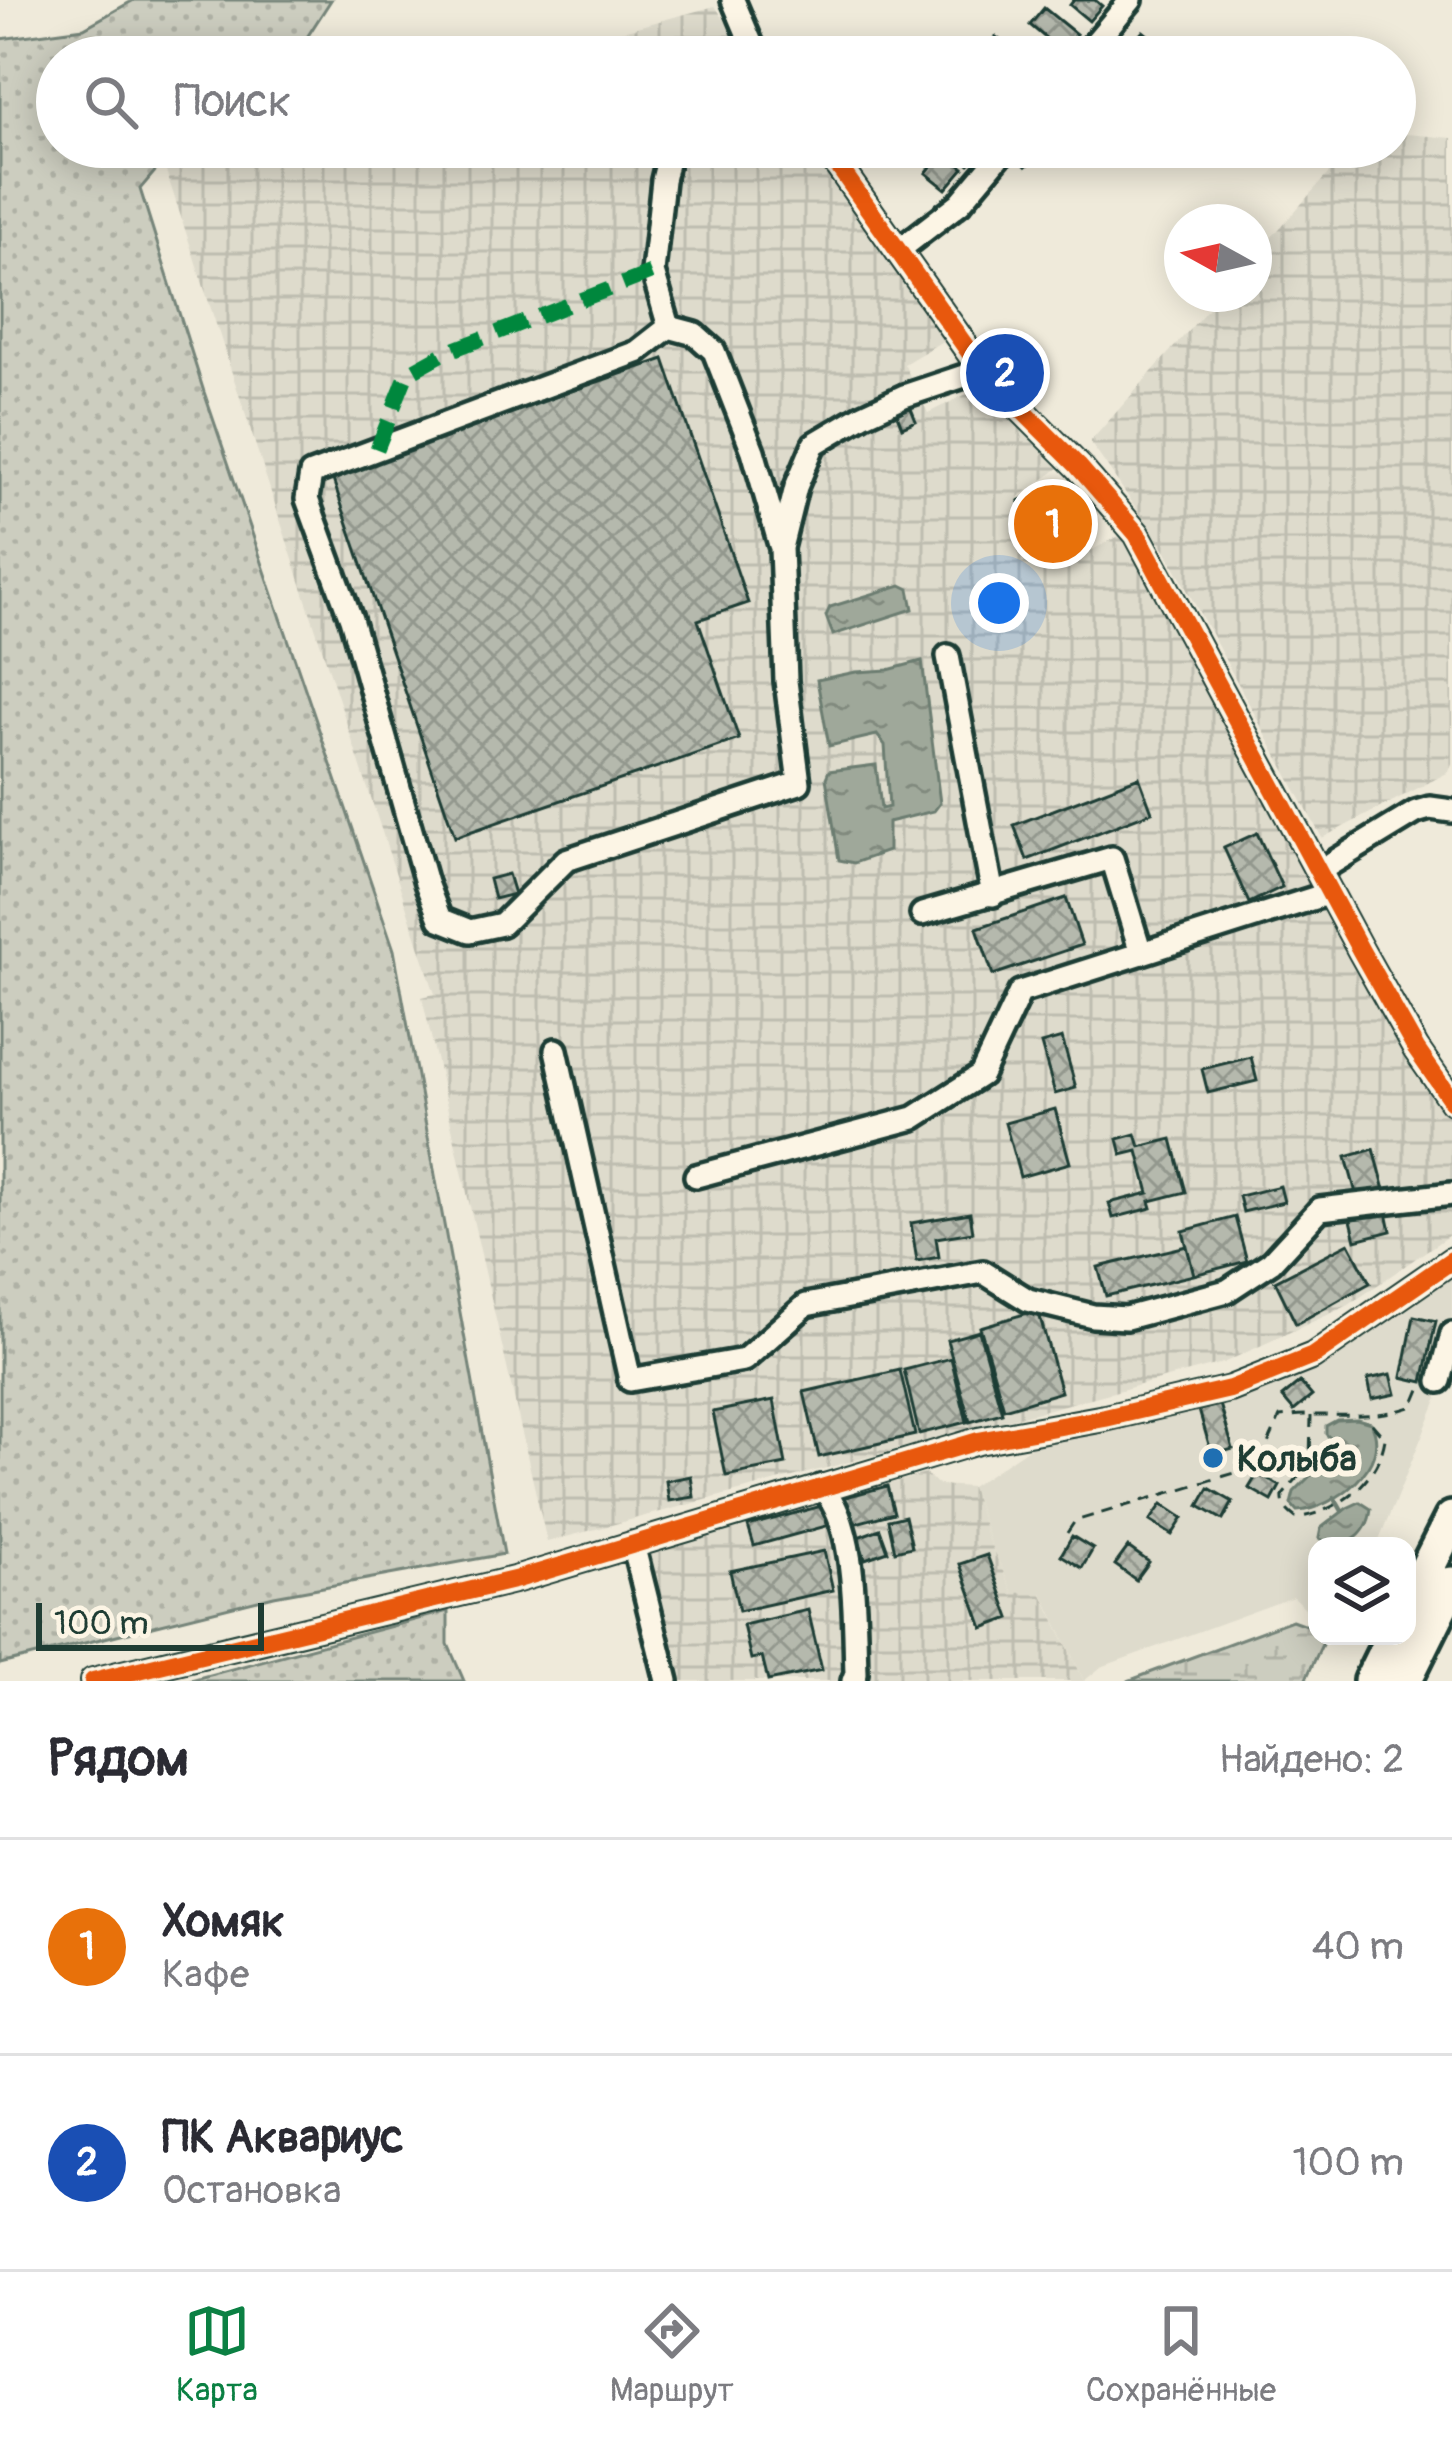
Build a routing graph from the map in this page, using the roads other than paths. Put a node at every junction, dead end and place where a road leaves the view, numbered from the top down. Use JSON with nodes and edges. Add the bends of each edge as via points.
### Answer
{"nodes":[{"id":1,"x":733,"y":0,"type":"edge"},
{"id":2,"x":1131,"y":0,"type":"edge"},
{"id":3,"x":744,"y":36,"type":"edge"},
{"id":4,"x":1101,"y":36,"type":"edge"},
{"id":5,"x":666,"y":168,"type":"edge"},
{"id":6,"x":840,"y":168,"type":"edge"},
{"id":7,"x":989,"y":168,"type":"edge"},
{"id":8,"x":899,"y":250,"type":"junction"},
{"id":9,"x":669,"y":327,"type":"junction"},
{"id":10,"x":982,"y":370,"type":"junction"},
{"id":11,"x":781,"y":548,"type":"junction"},
{"id":12,"x":948,"y":656,"type":"dead end"},
{"id":13,"x":1452,"y":811,"type":"edge"},
{"id":14,"x":1319,"y":871,"type":"junction"},
{"id":15,"x":1330,"y":893,"type":"junction"},
{"id":16,"x":993,"y":895,"type":"junction"},
{"id":17,"x":922,"y":914,"type":"dead end"},
{"id":18,"x":1142,"y":953,"type":"junction"},
{"id":19,"x":556,"y":1050,"type":"dead end"},
{"id":20,"x":1452,"y":1101,"type":"edge"},
{"id":21,"x":696,"y":1176,"type":"dead end"},
{"id":22,"x":1452,"y":1194,"type":"edge"},
{"id":23,"x":1452,"y":1260,"type":"edge"},
{"id":24,"x":1452,"y":1334,"type":"edge"},
{"id":25,"x":1440,"y":1381,"type":"road end"},
{"id":26,"x":821,"y":1487,"type":"junction"},
{"id":27,"x":1452,"y":1519,"type":"edge"},
{"id":28,"x":633,"y":1544,"type":"junction"},
{"id":29,"x":1452,"y":1584,"type":"edge"},
{"id":30,"x":1416,"y":1591,"type":"edge"},
{"id":31,"x":1389,"y":1645,"type":"edge"},
{"id":32,"x":93,"y":1681,"type":"edge"},
{"id":33,"x":667,"y":1681,"type":"edge"},
{"id":34,"x":853,"y":1681,"type":"edge"},
{"id":35,"x":1371,"y":1681,"type":"edge"},
{"id":36,"x":1404,"y":1681,"type":"edge"}],
"edges":[{"from":1,"to":3,"type":"street"},
{"from":2,"to":4,"type":"street"},
{"from":5,"to":9,"type":"street","via":[[653,272]]},
{"from":6,"to":8,"type":"street"},
{"from":7,"to":8,"type":"street","via":[[960,203]]},
{"from":8,"to":10,"type":"street"},
{"from":9,"to":11,"type":"street","via":[[695,334],[714,351]]},
{"from":9,"to":11,"type":"street","via":[[638,352],[311,474],[307,499],[440,919],[470,931],[502,924],[566,860],[799,783]]},
{"from":10,"to":11,"type":"street","via":[[904,396],[814,444]]},
{"from":10,"to":14,"type":"street","via":[[1137,534]]},
{"from":12,"to":16,"type":"street"},
{"from":13,"to":14,"type":"street","via":[[1416,812]]},
{"from":14,"to":15,"type":"street"},
{"from":15,"to":18,"type":"street"},
{"from":15,"to":20,"type":"street"},
{"from":16,"to":17,"type":"street"},
{"from":16,"to":18,"type":"street","via":[[1112,858]]},
{"from":18,"to":21,"type":"street","via":[[1020,992],[981,1076],[914,1118]]},
{"from":19,"to":22,"type":"street","via":[[630,1380],[744,1360],[806,1305],[983,1272],[1028,1300],[1126,1318],[1227,1291],[1270,1262],[1320,1209]]},
{"from":23,"to":26,"type":"street","via":[[1313,1356],[1230,1389],[978,1441]]},
{"from":24,"to":25,"type":"street"},
{"from":26,"to":28,"type":"street"},
{"from":26,"to":34,"type":"street","via":[[833,1499],[852,1573]]},
{"from":27,"to":30,"type":"highway"},
{"from":28,"to":32,"type":"street"},
{"from":28,"to":33,"type":"street"},
{"from":29,"to":36,"type":"highway"},
{"from":31,"to":35,"type":"highway"}]}
